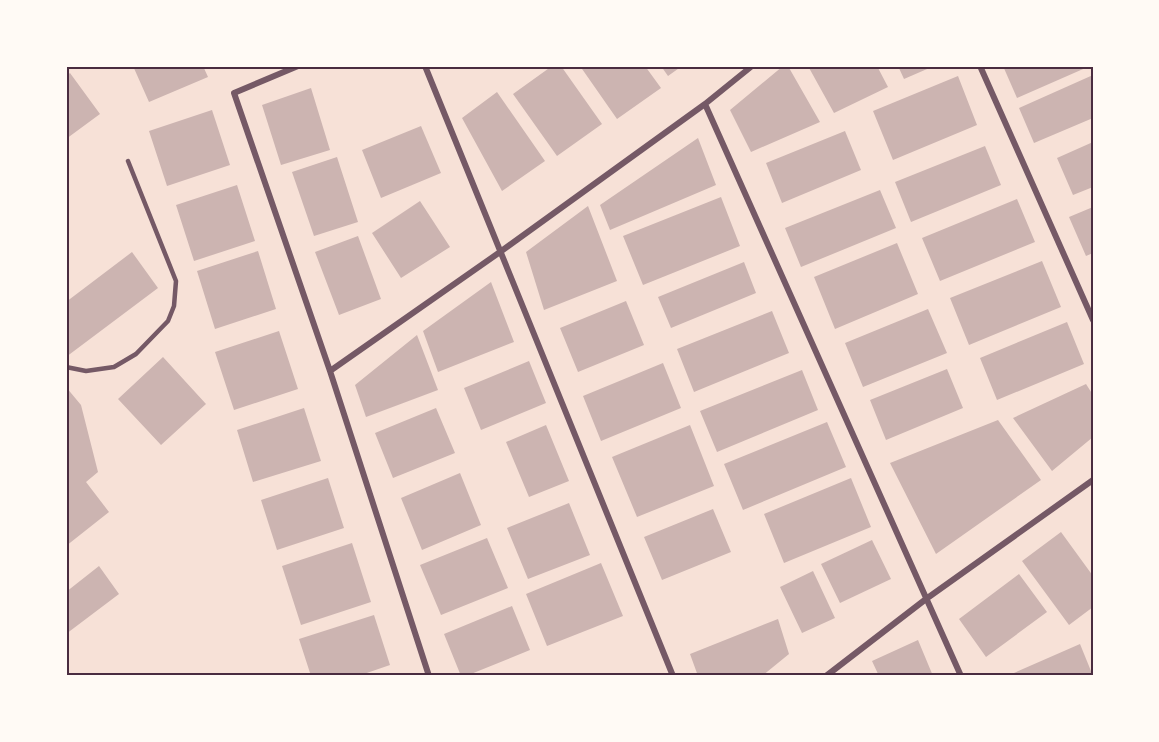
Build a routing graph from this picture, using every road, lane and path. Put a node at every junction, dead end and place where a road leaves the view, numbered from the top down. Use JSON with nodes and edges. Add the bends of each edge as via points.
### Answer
{"nodes":[{"id":1,"x":298,"y":66,"type":"edge"},
{"id":2,"x":425,"y":66,"type":"edge"},
{"id":3,"x":752,"y":66,"type":"edge"},
{"id":4,"x":980,"y":66,"type":"edge"},
{"id":5,"x":705,"y":104,"type":"junction"},
{"id":6,"x":128,"y":161,"type":"dead end"},
{"id":7,"x":500,"y":252,"type":"junction"},
{"id":8,"x":1093,"y":320,"type":"edge"},
{"id":9,"x":66,"y":367,"type":"edge"},
{"id":10,"x":330,"y":371,"type":"junction"},
{"id":11,"x":1093,"y":480,"type":"edge"},
{"id":12,"x":926,"y":599,"type":"junction"},
{"id":13,"x":429,"y":676,"type":"edge"},
{"id":14,"x":673,"y":676,"type":"edge"},
{"id":15,"x":826,"y":676,"type":"edge"},
{"id":16,"x":961,"y":676,"type":"edge"}],
"edges":[{"from":1,"to":10,"type":"street","via":[[234,93]]},
{"from":2,"to":7,"type":"street"},
{"from":3,"to":5,"type":"street"},
{"from":4,"to":8,"type":"street"},
{"from":5,"to":7,"type":"street"},
{"from":5,"to":12,"type":"street"},
{"from":6,"to":9,"type":"lane","via":[[176,282],[174,306],[168,321],[136,354],[114,367],[86,371]]},
{"from":7,"to":10,"type":"street"},
{"from":7,"to":14,"type":"street"},
{"from":10,"to":13,"type":"street"},
{"from":11,"to":12,"type":"street"},
{"from":12,"to":15,"type":"street"},
{"from":12,"to":16,"type":"street"}]}
